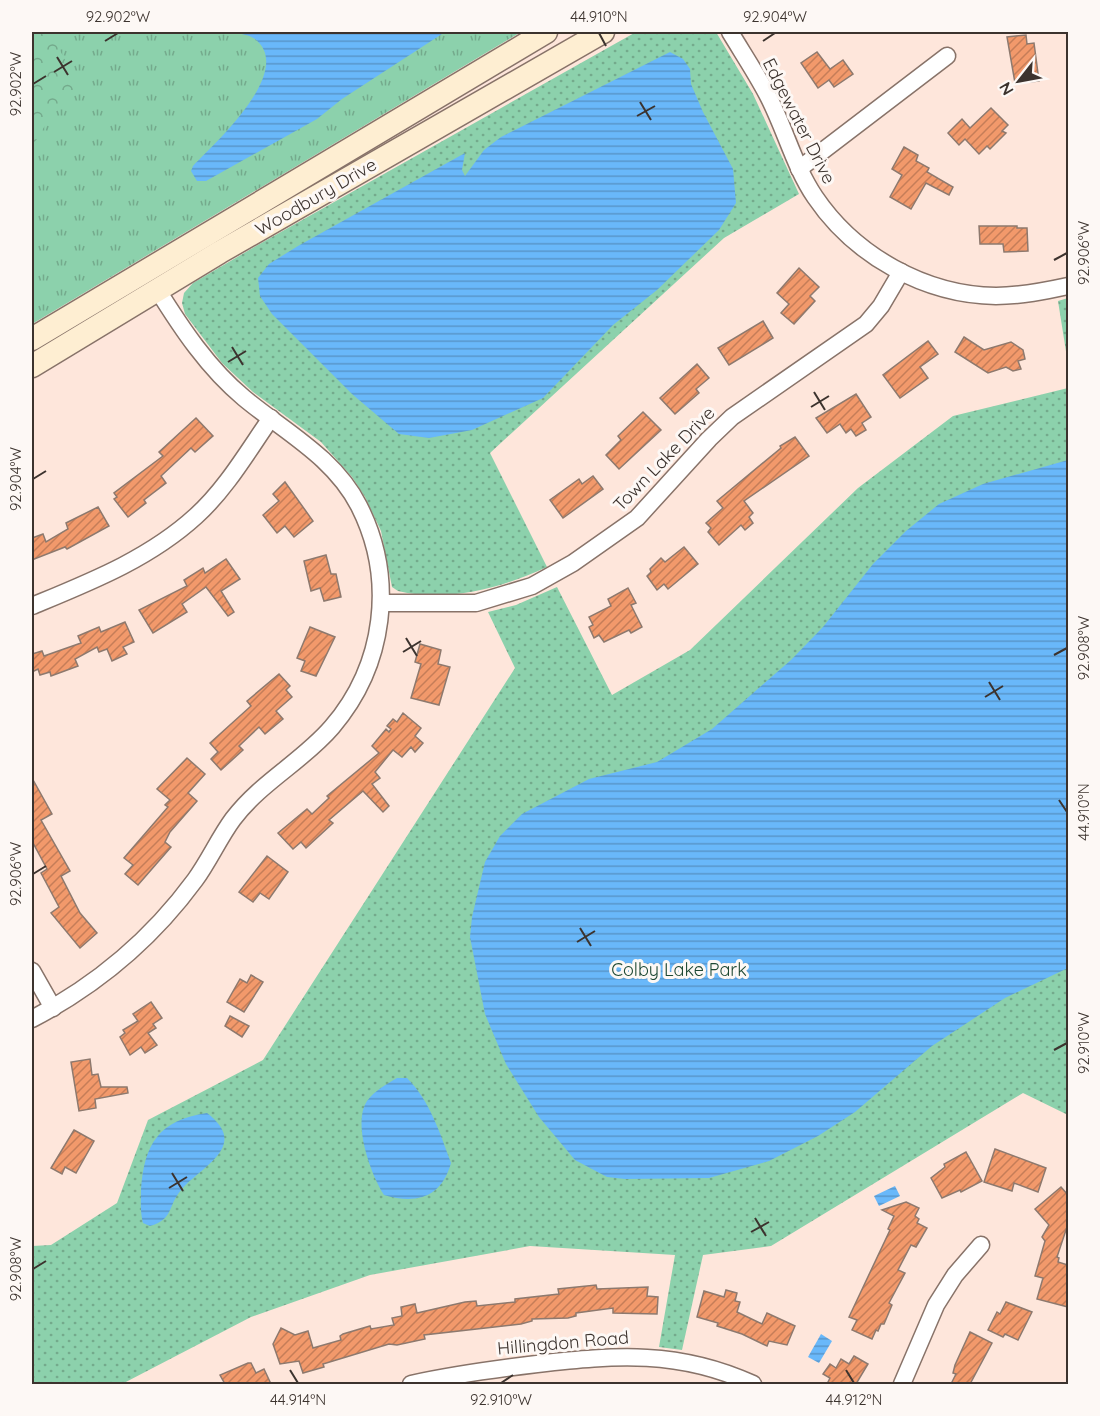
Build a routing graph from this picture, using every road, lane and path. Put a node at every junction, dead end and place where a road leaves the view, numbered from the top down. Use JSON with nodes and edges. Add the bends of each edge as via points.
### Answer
{"nodes":[{"id":1,"x":546,"y":32,"type":"edge"},
{"id":2,"x":603,"y":32,"type":"edge"},
{"id":3,"x":730,"y":32,"type":"edge"},
{"id":4,"x":947,"y":56,"type":"dead end"},
{"id":5,"x":799,"y":169,"type":"junction"},
{"id":6,"x":901,"y":272,"type":"junction"},
{"id":7,"x":1068,"y":285,"type":"edge"},
{"id":8,"x":157,"y":289,"type":"junction"},
{"id":9,"x":32,"y":339,"type":"edge"},
{"id":10,"x":32,"y":366,"type":"edge"},
{"id":11,"x":271,"y":418,"type":"junction"},
{"id":12,"x":381,"y":603,"type":"junction"},
{"id":13,"x":32,"y":606,"type":"edge"},
{"id":14,"x":32,"y":971,"type":"edge"},
{"id":15,"x":53,"y":1008,"type":"junction"},
{"id":16,"x":32,"y":1019,"type":"edge"},
{"id":17,"x":981,"y":1245,"type":"dead end"},
{"id":18,"x":411,"y":1384,"type":"edge"},
{"id":19,"x":753,"y":1384,"type":"edge"},
{"id":20,"x":902,"y":1384,"type":"edge"}],
"edges":[{"from":1,"to":9,"type":"main road","name":"Woodbury Drive"},
{"from":2,"to":8,"type":"main road","name":"Woodbury Drive"},
{"from":3,"to":5,"type":"street","name":"Edgewater Drive","via":[[767,94]]},
{"from":4,"to":5,"type":"street"},
{"from":5,"to":6,"type":"street","name":"Edgewater Drive","via":[[833,222],[856,244]]},
{"from":6,"to":7,"type":"street","name":"Edgewater Drive","via":[[928,284],[996,296]]},
{"from":6,"to":12,"type":"street","name":"Town Lake Drive","via":[[866,324],[732,417],[637,518],[573,563],[532,586],[476,603]]},
{"from":8,"to":10,"type":"main road","name":"Woodbury Drive"},
{"from":8,"to":11,"type":"street","via":[[183,331],[210,364],[245,399]]},
{"from":11,"to":12,"type":"street","via":[[321,457],[358,504],[376,551]]},
{"from":11,"to":13,"type":"street","via":[[197,516],[170,537],[102,577]]},
{"from":12,"to":15,"type":"street","via":[[378,639],[367,672],[331,728],[251,798],[197,877],[149,936],[114,967]]},
{"from":14,"to":15,"type":"street"},
{"from":15,"to":16,"type":"street"},
{"from":17,"to":20,"type":"street","via":[[936,1305]]},
{"from":18,"to":19,"type":"street","name":"Hillingdon Road","via":[[506,1368],[629,1356],[692,1363]]}]}
